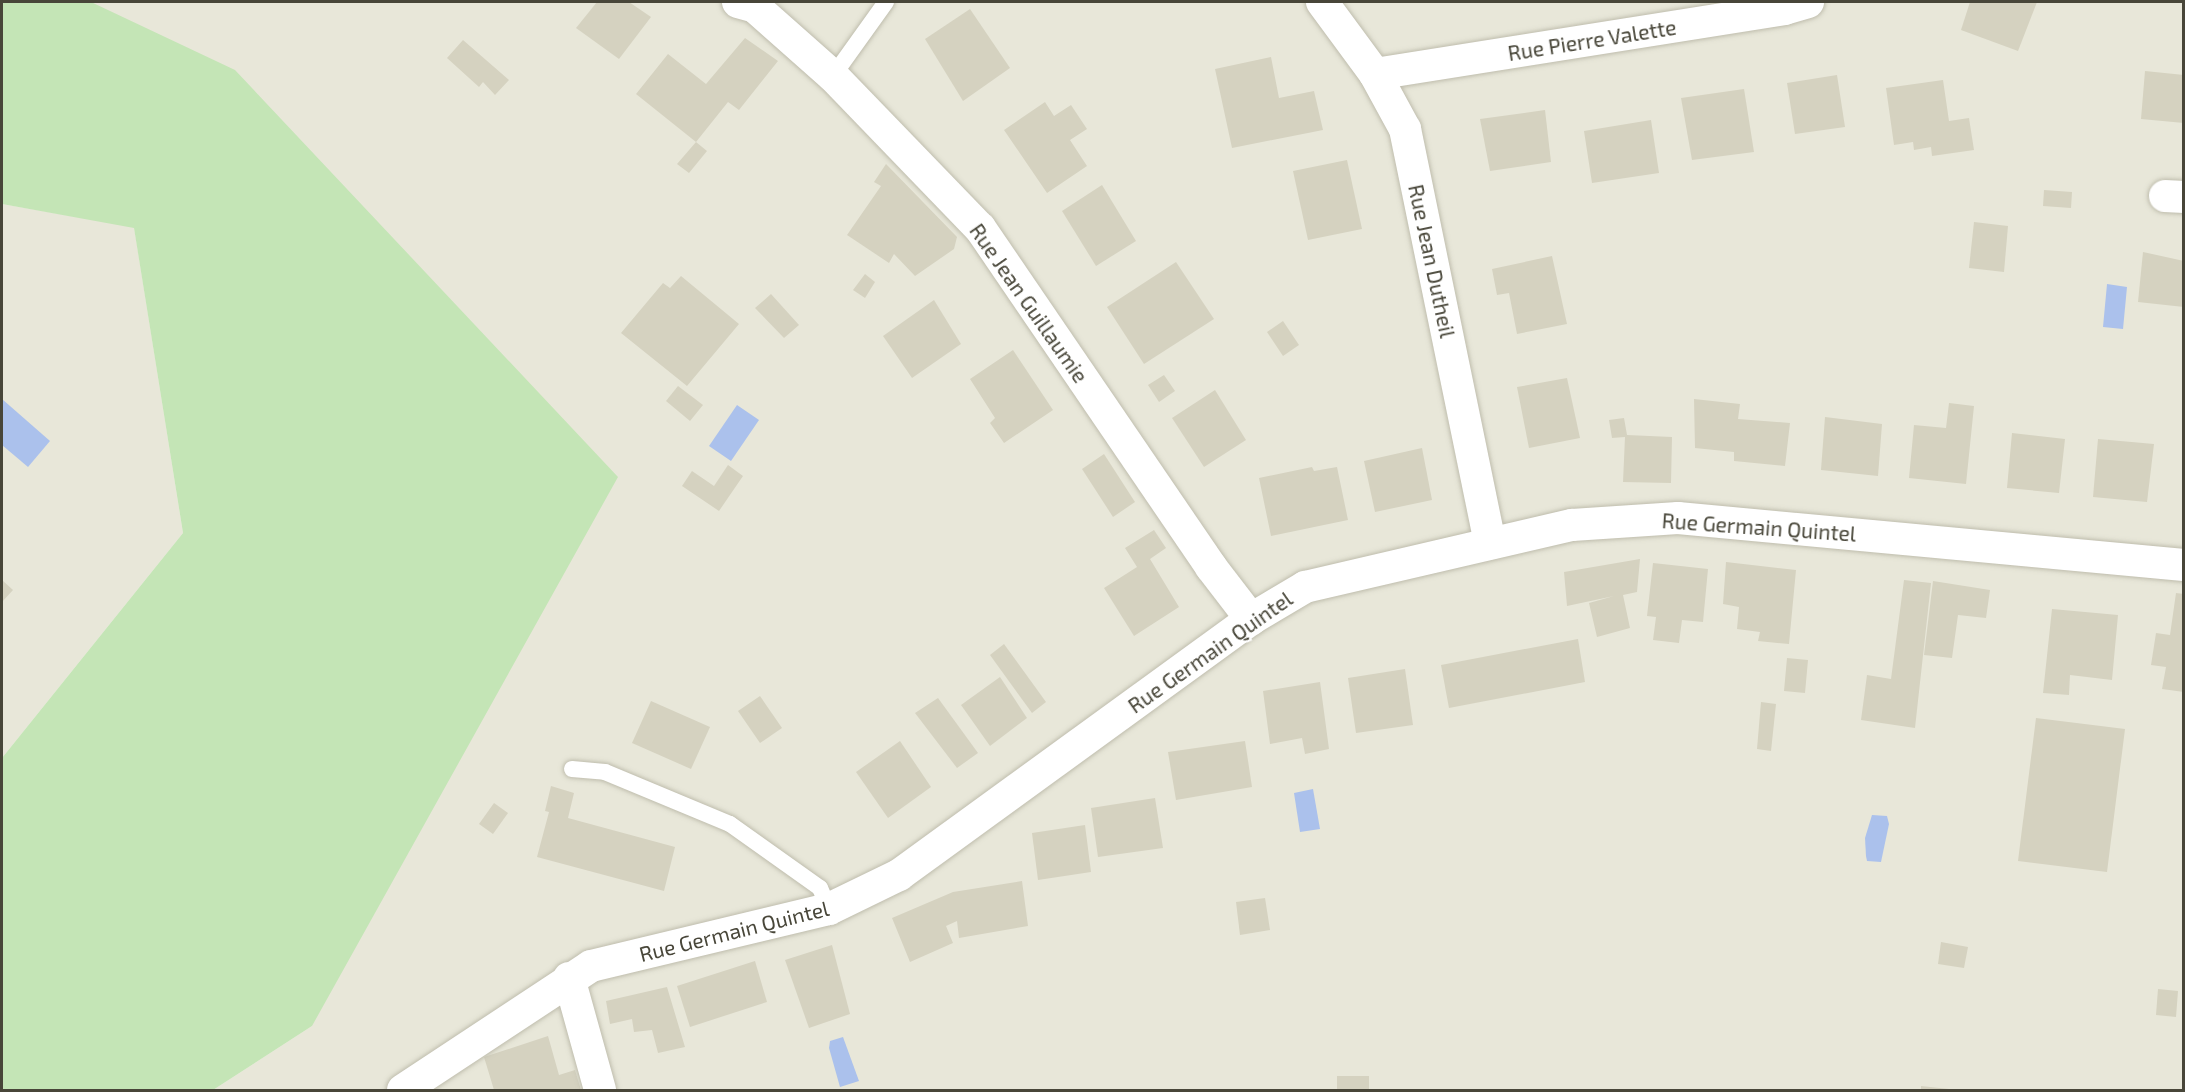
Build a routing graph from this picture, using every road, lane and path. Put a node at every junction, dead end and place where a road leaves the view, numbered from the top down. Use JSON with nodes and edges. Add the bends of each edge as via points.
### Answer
{"nodes":[{"id":1,"x":738,"y":2,"type":"edge"},
{"id":2,"x":886,"y":2,"type":"edge"},
{"id":3,"x":1322,"y":2,"type":"edge"},
{"id":4,"x":1808,"y":2,"type":"edge"},
{"id":5,"x":1375,"y":74,"type":"junction"},
{"id":6,"x":833,"y":76,"type":"junction"},
{"id":7,"x":1490,"y":543,"type":"junction"},
{"id":8,"x":2184,"y":565,"type":"edge"},
{"id":9,"x":1251,"y":619,"type":"junction"},
{"id":10,"x":572,"y":769,"type":"dead end"},
{"id":11,"x":829,"y":909,"type":"junction"},
{"id":12,"x":569,"y":978,"type":"junction"},
{"id":13,"x":404,"y":1090,"type":"edge"},
{"id":14,"x":600,"y":1090,"type":"edge"}],
"edges":[{"from":1,"to":6,"type":"street","name":"Rue Jean Guillaumie","via":[[755,7]]},
{"from":2,"to":6,"type":"lane"},
{"from":3,"to":5,"type":"street","name":"Rue Jean Dutheil"},
{"from":4,"to":5,"type":"street","name":"Rue Pierre Valette"},
{"from":5,"to":7,"type":"street","name":"Rue Jean Dutheil","via":[[1405,129]]},
{"from":6,"to":9,"type":"street","name":"Rue Jean Guillaumie","via":[[980,228],[1211,567]]},
{"from":7,"to":8,"type":"street","name":"Rue Germain Quintel","via":[[1572,525],[1677,518]]},
{"from":7,"to":9,"type":"street","name":"Rue Germain Quintel","via":[[1305,587]]},
{"from":9,"to":11,"type":"street","name":"Rue Germain Quintel","via":[[898,875]]},
{"from":10,"to":11,"type":"lane","via":[[605,772],[730,824],[820,888]]},
{"from":11,"to":12,"type":"street","name":"Rue Germain Quintel","via":[[591,966]]},
{"from":12,"to":13,"type":"street","name":"Rue Germain Quintel"},
{"from":12,"to":14,"type":"street"}]}
